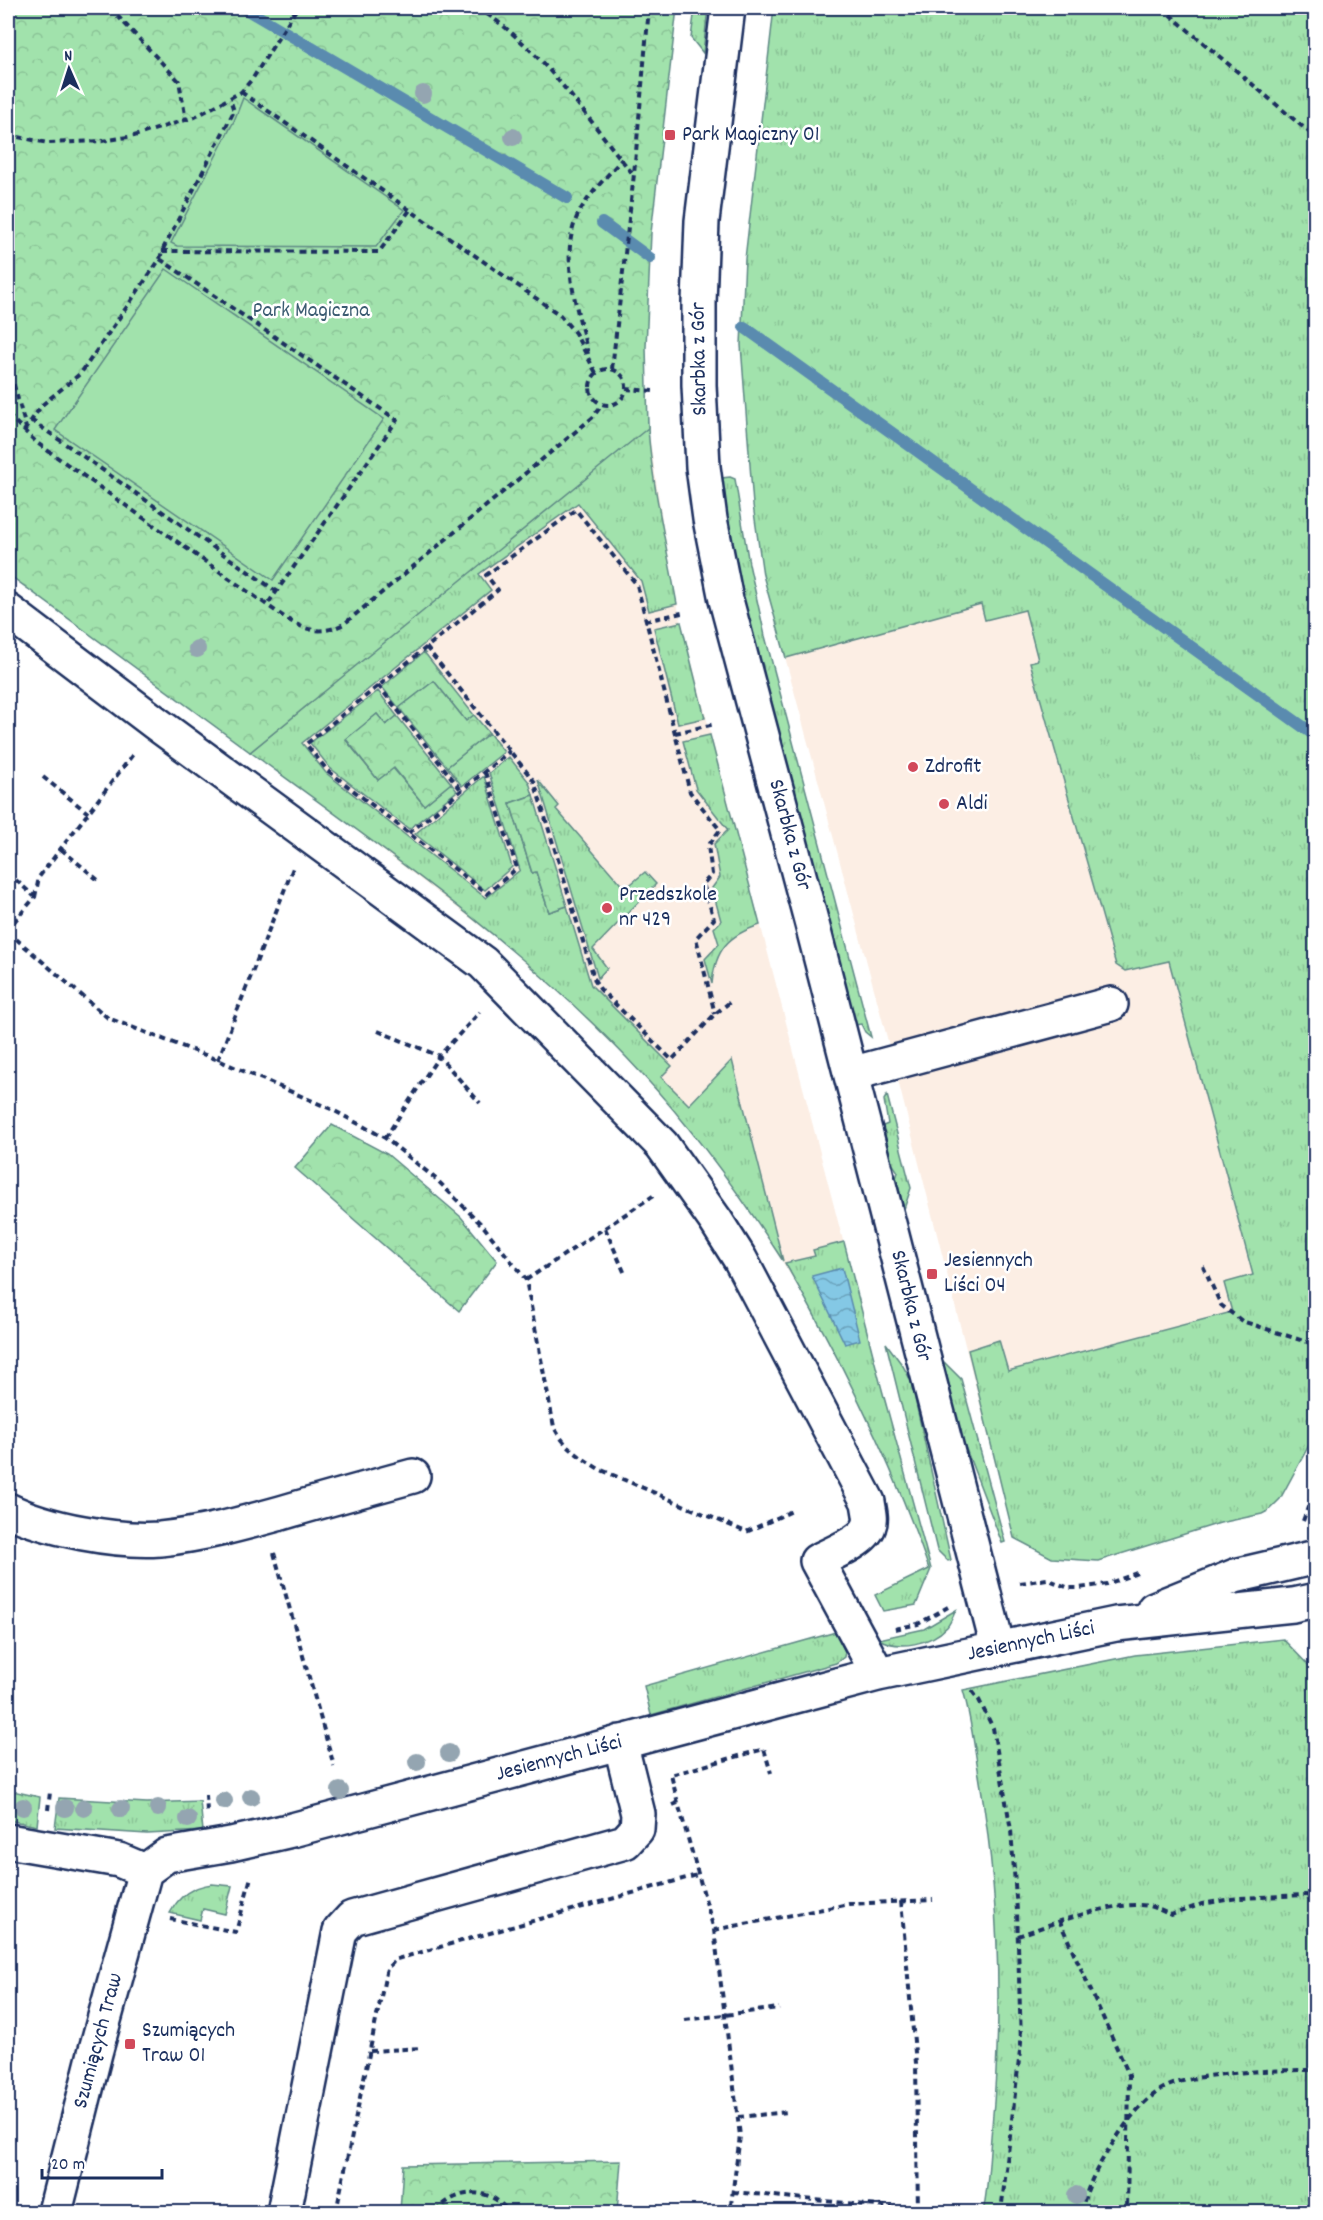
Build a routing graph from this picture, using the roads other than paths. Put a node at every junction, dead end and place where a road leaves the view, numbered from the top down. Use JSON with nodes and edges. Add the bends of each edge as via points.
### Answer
{"nodes":[{"id":1,"x":728,"y":8,"type":"edge"},
{"id":2,"x":8,"y":611,"type":"edge"},
{"id":3,"x":1111,"y":1004,"type":"dead end"},
{"id":4,"x":851,"y":1074,"type":"junction"},
{"id":5,"x":413,"y":1476,"type":"dead end"},
{"id":6,"x":8,"y":1510,"type":"edge"},
{"id":7,"x":1316,"y":1557,"type":"edge"},
{"id":8,"x":1316,"y":1600,"type":"edge"},
{"id":9,"x":1116,"y":1624,"type":"junction"},
{"id":10,"x":998,"y":1648,"type":"junction"},
{"id":11,"x":878,"y":1674,"type":"junction"},
{"id":12,"x":620,"y":1742,"type":"junction"},
{"id":13,"x":8,"y":1841,"type":"edge"},
{"id":14,"x":145,"y":1870,"type":"junction"},
{"id":15,"x":55,"y":2212,"type":"edge"},
{"id":16,"x":284,"y":2212,"type":"edge"}],
"edges":[{"from":1,"to":4,"type":"street","name":"Skarbka z Gór","via":[[702,221],[699,350],[703,467],[726,600]]},
{"from":2,"to":11,"type":"street","via":[[483,963],[662,1145],[740,1259],[868,1502],[871,1517],[867,1531],[818,1561]]},
{"from":3,"to":4,"type":"street"},
{"from":4,"to":10,"type":"street","name":"Skarbka z Gór"},
{"from":5,"to":6,"type":"street","via":[[246,1522],[160,1539],[73,1531]]},
{"from":7,"to":9,"type":"street","name":"Jesiennych Liści","via":[[1235,1576]]},
{"from":8,"to":9,"type":"street","name":"Jesiennych Liści"},
{"from":9,"to":10,"type":"street","name":"Jesiennych Liści"},
{"from":10,"to":11,"type":"street","name":"Jesiennych Liści"},
{"from":11,"to":12,"type":"street","name":"Jesiennych Liści"},
{"from":12,"to":14,"type":"street","name":"Jesiennych Liści","via":[[292,1830],[167,1855]]},
{"from":12,"to":16,"type":"street","via":[[638,1814],[637,1829],[625,1842],[352,1918],[340,1931]]},
{"from":13,"to":14,"type":"street","via":[[119,1860]]},
{"from":14,"to":15,"type":"street","name":"Szumiących Traw"}]}
